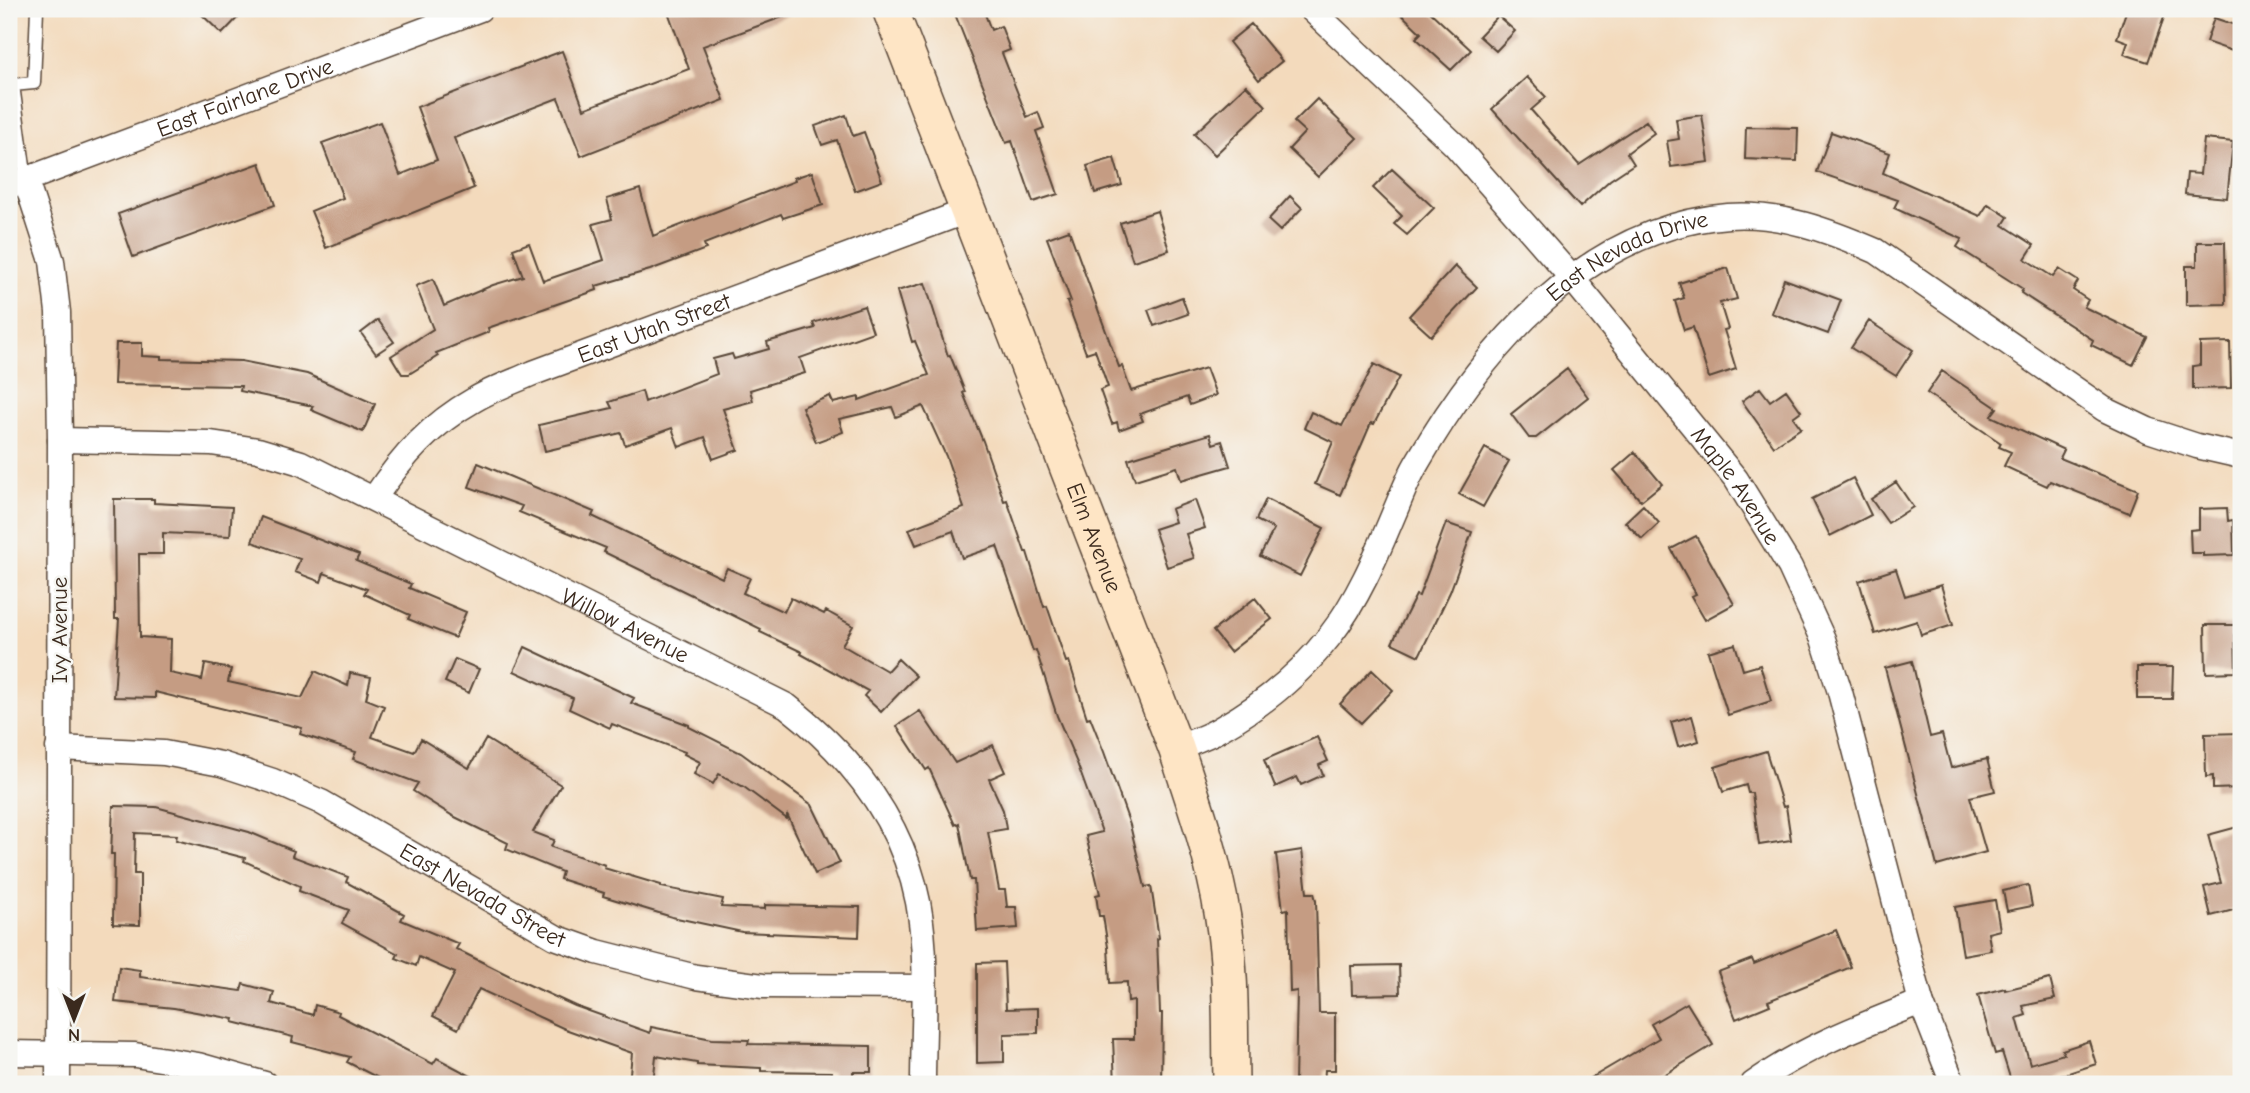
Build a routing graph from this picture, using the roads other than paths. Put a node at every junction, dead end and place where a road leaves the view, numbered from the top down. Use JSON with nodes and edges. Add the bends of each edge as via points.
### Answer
{"nodes":[{"id":1,"x":37,"y":9,"type":"edge"},
{"id":2,"x":480,"y":9,"type":"edge"},
{"id":3,"x":890,"y":9,"type":"edge"},
{"id":4,"x":1311,"y":9,"type":"edge"},
{"id":5,"x":17,"y":183,"type":"edge"},
{"id":6,"x":967,"y":211,"type":"junction"},
{"id":7,"x":1571,"y":277,"type":"junction"},
{"id":8,"x":60,"y":440,"type":"junction"},
{"id":9,"x":2241,"y":456,"type":"edge"},
{"id":10,"x":374,"y":497,"type":"junction"},
{"id":11,"x":58,"y":748,"type":"junction"},
{"id":12,"x":1176,"y":748,"type":"junction"},
{"id":13,"x":923,"y":987,"type":"junction"},
{"id":14,"x":1921,"y":1002,"type":"junction"},
{"id":15,"x":58,"y":1052,"type":"junction"},
{"id":16,"x":9,"y":1053,"type":"edge"},
{"id":17,"x":58,"y":1084,"type":"edge"},
{"id":18,"x":265,"y":1084,"type":"edge"},
{"id":19,"x":923,"y":1084,"type":"edge"},
{"id":20,"x":1231,"y":1084,"type":"edge"},
{"id":21,"x":1753,"y":1084,"type":"edge"},
{"id":22,"x":1953,"y":1084,"type":"edge"}],
"edges":[{"from":1,"to":5,"type":"lane","via":[[34,83],[13,85]]},
{"from":2,"to":5,"type":"street","name":"East Fairlane Drive"},
{"from":3,"to":6,"type":"street","name":"Elm Avenue"},
{"from":4,"to":7,"type":"street","name":"Maple Avenue","via":[[1455,145]]},
{"from":5,"to":8,"type":"street","name":"Ivy Avenue","via":[[41,224],[53,271]]},
{"from":6,"to":10,"type":"street","name":"East Utah Street","via":[[533,373],[473,400],[428,432],[400,460]]},
{"from":6,"to":12,"type":"street","name":"Elm Avenue"},
{"from":7,"to":9,"type":"street","name":"East Nevada Drive","via":[[1647,233],[1689,221],[1731,215],[1808,224],[1876,251],[2104,409],[2148,430]]},
{"from":7,"to":12,"type":"street","name":"East Nevada Drive","via":[[1514,329],[1458,396],[1415,465],[1365,578],[1329,637],[1272,694],[1220,730]]},
{"from":7,"to":14,"type":"street","name":"Maple Avenue","via":[[1736,479],[1790,567],[1823,639],[1840,692]]},
{"from":8,"to":10,"type":"street","name":"Willow Avenue","via":[[211,443],[258,450],[301,463]]},
{"from":8,"to":11,"type":"street","name":"Ivy Avenue"},
{"from":10,"to":13,"type":"street","name":"Willow Avenue","via":[[787,706],[817,730],[870,788],[908,864],[918,902]]},
{"from":11,"to":13,"type":"street","name":"East Nevada Street","via":[[164,753],[221,764],[273,781],[320,802],[555,937],[597,952],[696,977],[763,986]]},
{"from":11,"to":15,"type":"street","name":"Ivy Avenue"},
{"from":12,"to":20,"type":"street","name":"Elm Avenue","via":[[1205,836],[1223,919],[1230,977]]},
{"from":13,"to":19,"type":"street","name":"Willow Avenue"},
{"from":14,"to":21,"type":"street","via":[[1805,1051]]},
{"from":14,"to":22,"type":"street","name":"Maple Avenue"},
{"from":15,"to":16,"type":"street"},
{"from":15,"to":17,"type":"street","name":"Ivy Avenue"},
{"from":15,"to":18,"type":"street","via":[[135,1055],[198,1065]]}]}
